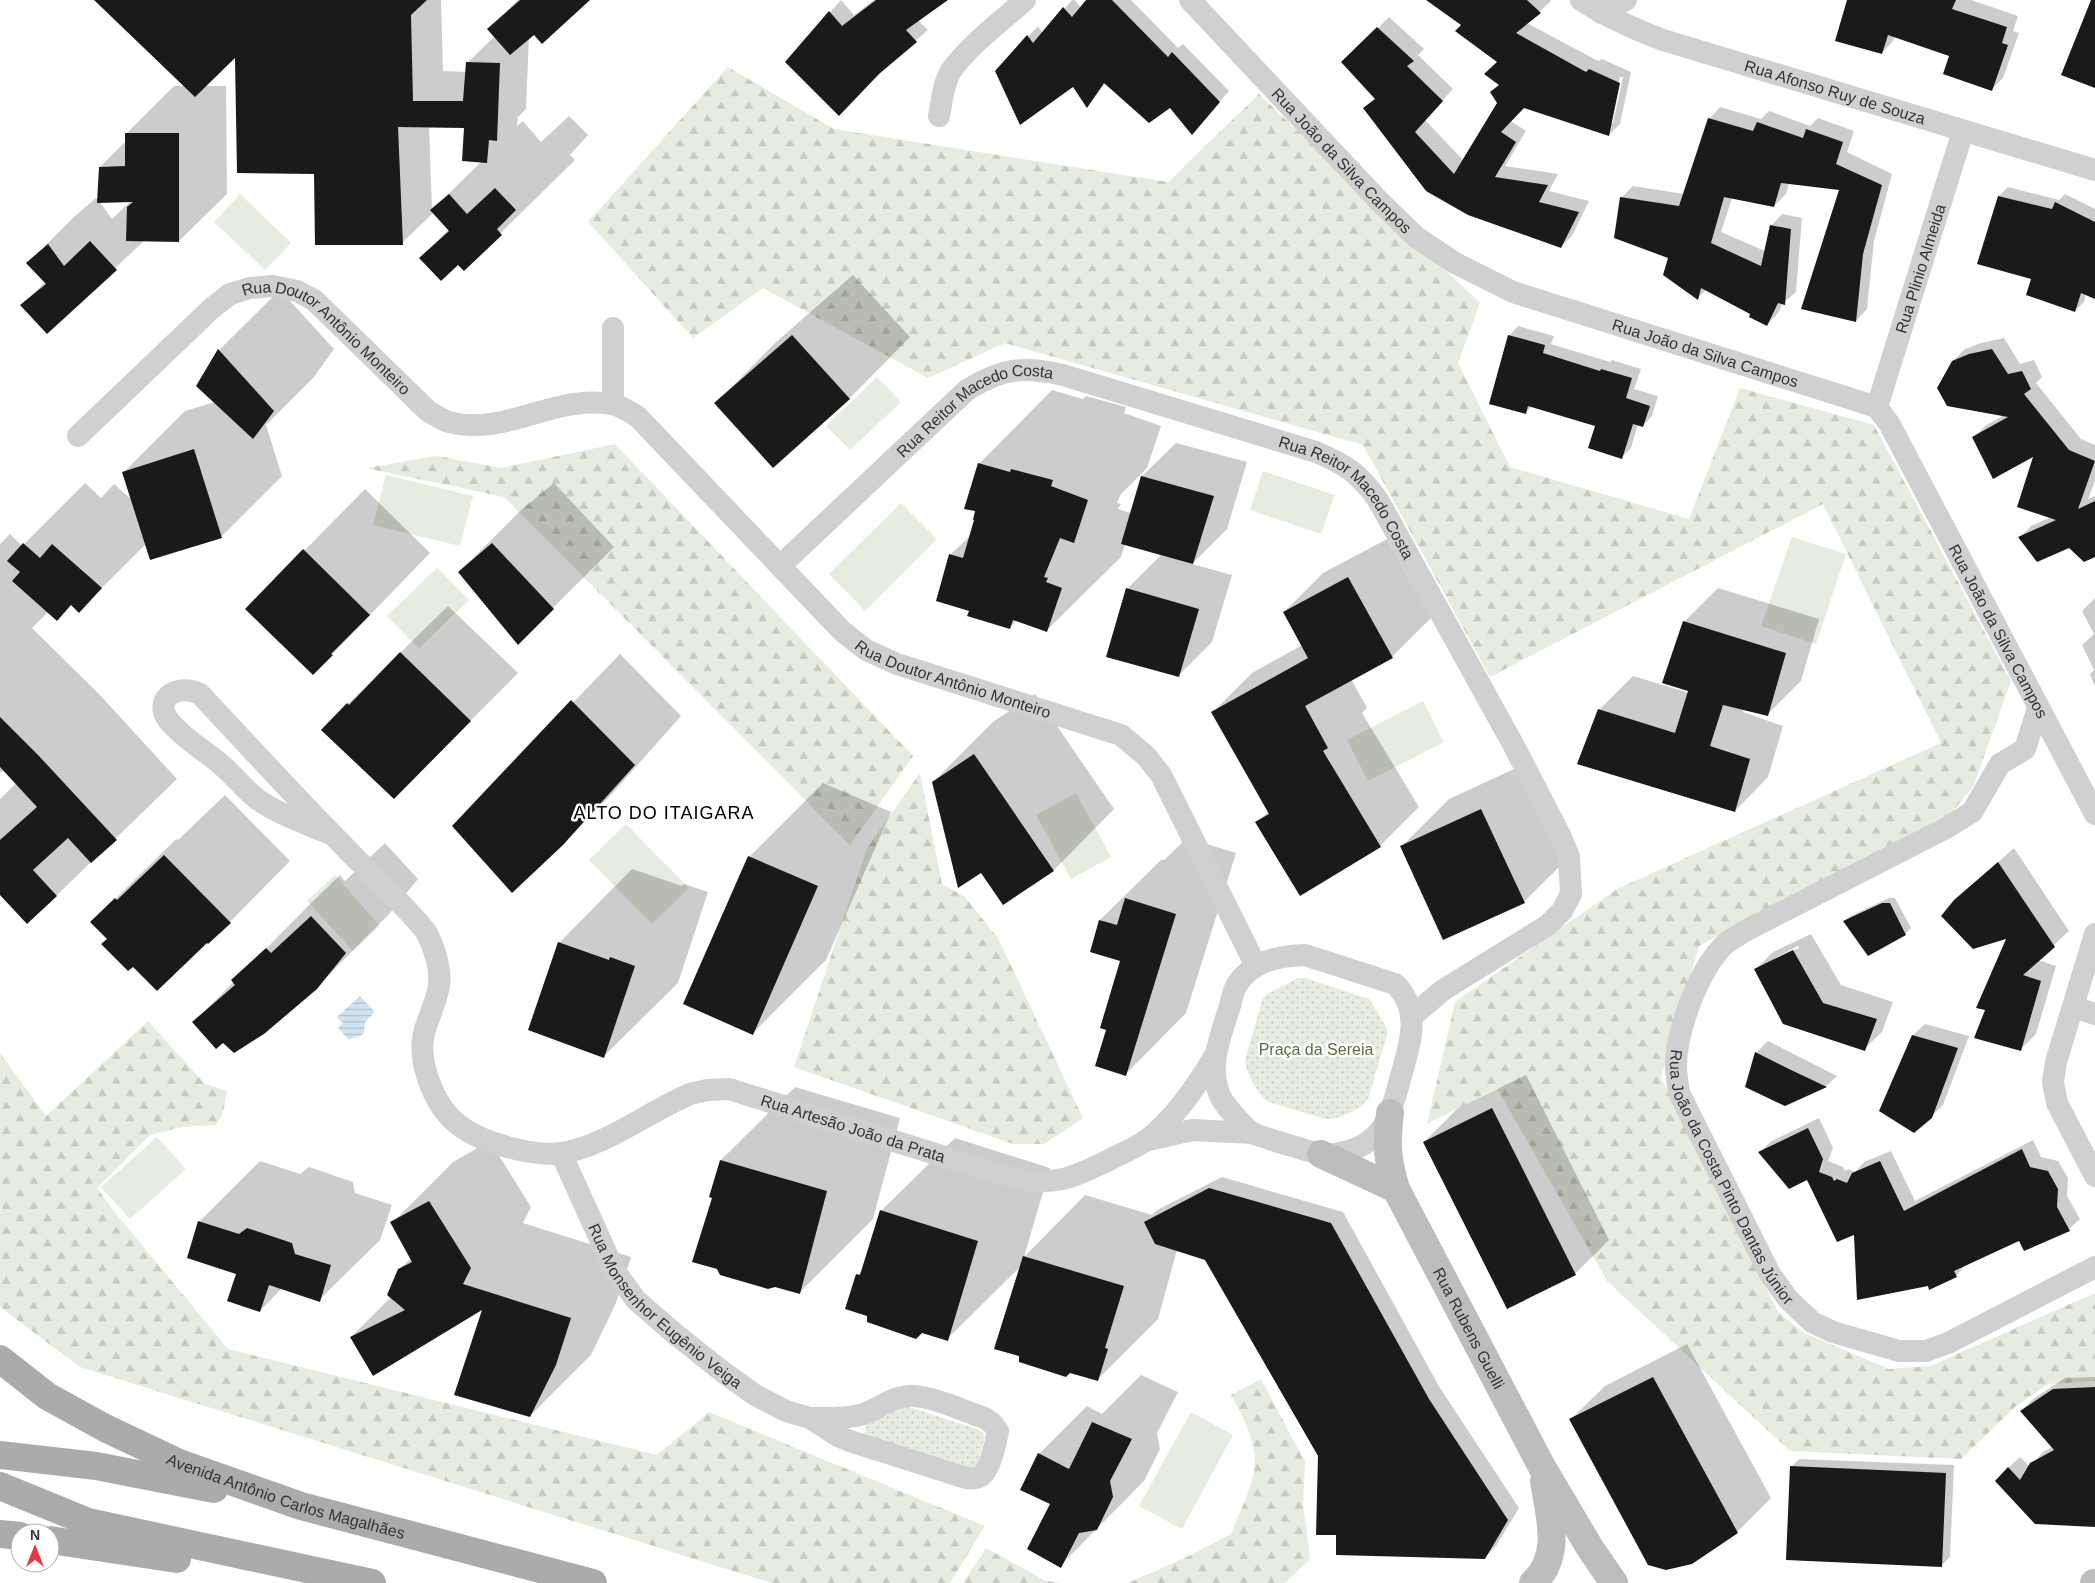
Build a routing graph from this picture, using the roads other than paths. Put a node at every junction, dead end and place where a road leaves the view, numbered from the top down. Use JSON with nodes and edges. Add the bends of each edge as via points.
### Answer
{"nodes":[{"id":1,"x":1025,"y":0,"type":"edge"},
{"id":2,"x":1190,"y":0,"type":"edge"},
{"id":3,"x":1581,"y":0,"type":"edge"},
{"id":4,"x":1626,"y":0,"type":"edge"},
{"id":5,"x":1601,"y":13,"type":"junction"},
{"id":6,"x":939,"y":116,"type":"dead end"},
{"id":7,"x":1963,"y":130,"type":"junction"},
{"id":8,"x":2095,"y":170,"type":"edge"},
{"id":9,"x":613,"y":328,"type":"dead end"},
{"id":10,"x":613,"y":404,"type":"junction"},
{"id":11,"x":1877,"y":407,"type":"junction"},
{"id":12,"x":78,"y":436,"type":"dead end"},
{"id":13,"x":781,"y":565,"type":"junction"},
{"id":14,"x":2038,"y":708,"type":"junction"},
{"id":15,"x":2025,"y":749,"type":"junction"},
{"id":16,"x":2063,"y":755,"type":"junction"},
{"id":17,"x":2095,"y":814,"type":"edge"},
{"id":18,"x":333,"y":835,"type":"junction"},
{"id":19,"x":2095,"y":934,"type":"edge"},
{"id":20,"x":1256,"y":966,"type":"junction"},
{"id":21,"x":2074,"y":1007,"type":"junction"},
{"id":22,"x":2095,"y":1014,"type":"edge"},
{"id":23,"x":1411,"y":1017,"type":"junction"},
{"id":24,"x":1215,"y":1055,"type":"junction"},
{"id":25,"x":1390,"y":1113,"type":"junction"},
{"id":26,"x":1253,"y":1133,"type":"junction"},
{"id":27,"x":1146,"y":1140,"type":"junction"},
{"id":28,"x":561,"y":1154,"type":"junction"},
{"id":29,"x":1321,"y":1154,"type":"junction"},
{"id":30,"x":2095,"y":1176,"type":"edge"},
{"id":31,"x":1396,"y":1189,"type":"junction"},
{"id":32,"x":2094,"y":1265,"type":"edge"},
{"id":33,"x":0,"y":1359,"type":"edge"},
{"id":34,"x":810,"y":1418,"type":"junction"},
{"id":35,"x":0,"y":1455,"type":"edge"},
{"id":36,"x":1542,"y":1467,"type":"junction"},
{"id":37,"x":0,"y":1486,"type":"edge"},
{"id":38,"x":301,"y":1506,"type":"junction"},
{"id":39,"x":60,"y":1541,"type":"edge"},
{"id":40,"x":312,"y":1583,"type":"edge"},
{"id":41,"x":372,"y":1583,"type":"edge"},
{"id":42,"x":593,"y":1583,"type":"edge"},
{"id":43,"x":1533,"y":1583,"type":"edge"},
{"id":44,"x":1614,"y":1583,"type":"edge"}],
"edges":[{"from":1,"to":6,"type":"street","via":[[951,72],[944,88]]},
{"from":2,"to":11,"type":"street","name":"Rua João da Silva Campos","via":[[1379,202],[1416,237],[1455,263],[1513,292]]},
{"from":3,"to":5,"type":"street","name":"Rua Afonso Ruy de Souza"},
{"from":4,"to":5,"type":"street"},
{"from":5,"to":7,"type":"street","name":"Rua Afonso Ruy de Souza","via":[[1663,40]]},
{"from":7,"to":8,"type":"street","name":"Rua Afonso Ruy de Souza"},
{"from":7,"to":11,"type":"street","name":"Rua Plinio Almeida"},
{"from":9,"to":10,"type":"street"},
{"from":10,"to":12,"type":"street","name":"Rua Doutor Antônio Monteiro","via":[[568,404],[498,423],[473,426],[448,422],[429,412],[314,300],[297,291],[273,286],[230,294]]},
{"from":10,"to":13,"type":"street","name":"Rua Doutor Antônio Monteiro","via":[[638,417]]},
{"from":11,"to":14,"type":"street","name":"Rua João da Silva Campos","via":[[1890,425]]},
{"from":13,"to":20,"type":"street","name":"Rua Doutor Antônio Monteiro","via":[[842,631],[866,650],[930,676],[1121,735],[1146,756],[1161,776]]},
{"from":13,"to":23,"type":"street","name":"Rua Reitor Macedo Costa","via":[[968,390],[988,377],[1010,370],[1037,370],[1063,375],[1316,452],[1353,470],[1378,500],[1514,746],[1561,836],[1569,857],[1571,875],[1571,894],[1562,911],[1548,925],[1444,990]]},
{"from":14,"to":15,"type":"street"},
{"from":14,"to":16,"type":"street","name":"Rua João da Silva Campos"},
{"from":15,"to":16,"type":"street"},
{"from":15,"to":32,"type":"street","name":"Rua João da Costa Pinto Dantas Júnior","via":[[2000,764],[1972,812],[1724,945],[1697,983],[1679,1041],[1676,1066],[1680,1093],[1770,1274],[1788,1299],[1812,1322],[1833,1332],[1899,1352],[1926,1351],[1948,1343]]},
{"from":16,"to":17,"type":"street","name":"Rua João da Silva Campos"},
{"from":18,"to":18,"type":"street","via":[[200,694],[183,689],[167,698],[164,713],[168,720],[185,738],[222,764],[256,798],[277,811]]},
{"from":18,"to":28,"type":"street","via":[[412,915],[426,932],[434,949],[439,985],[423,1038],[424,1059],[444,1110],[458,1125],[477,1136],[523,1151]]},
{"from":19,"to":21,"type":"street"},
{"from":20,"to":23,"type":"street","via":[[1283,956],[1305,955],[1395,984],[1408,1001]]},
{"from":20,"to":24,"type":"street","via":[[1236,987]]},
{"from":21,"to":22,"type":"street"},
{"from":21,"to":30,"type":"street","via":[[2056,1062],[2053,1082],[2057,1103]]},
{"from":23,"to":25,"type":"street","via":[[1410,1041]]},
{"from":24,"to":26,"type":"street","via":[[1221,1098]]},
{"from":24,"to":27,"type":"street","name":"Rua Artesão João da Prata","via":[[1204,1075],[1166,1123]]},
{"from":25,"to":29,"type":"street","via":[[1373,1138],[1343,1153]]},
{"from":25,"to":31,"type":"street","name":"Rua Rubens Guelli","via":[[1387,1160]]},
{"from":26,"to":27,"type":"street","name":"Rua Artesão João da Prata","via":[[1192,1130]]},
{"from":26,"to":29,"type":"street","name":"Rua Artesão João da Prata"},
{"from":27,"to":28,"type":"street","name":"Rua Artesão João da Prata","via":[[1082,1174],[1060,1181],[1038,1182],[1015,1179],[729,1090],[707,1090],[673,1101],[583,1148]]},
{"from":28,"to":34,"type":"street","name":"Rua Monsenhor Eugênio Veiga","via":[[614,1270],[636,1300],[723,1372],[755,1394]]},
{"from":29,"to":31,"type":"street"},
{"from":31,"to":36,"type":"street","name":"Rua Rubens Guelli"},
{"from":33,"to":38,"type":"main road","name":"Avenida Antônio Carlos Magalhães","via":[[47,1396],[105,1428],[180,1463]]},
{"from":34,"to":34,"type":"street","name":"Rua Monsenhor Eugênio Veiga","via":[[850,1441],[976,1479],[987,1468],[998,1431],[985,1418],[912,1396],[899,1397],[864,1414]]},
{"from":35,"to":38,"type":"main road","via":[[96,1466]]},
{"from":36,"to":43,"type":"street","name":"Rua Rubens Guelli","via":[[1552,1545],[1548,1561]]},
{"from":36,"to":44,"type":"street","name":"Rua Rubens Guelli"},
{"from":37,"to":41,"type":"main road","via":[[88,1522]]},
{"from":38,"to":42,"type":"main road","name":"Avenida Antônio Carlos Magalhães"},
{"from":39,"to":40,"type":"main road"}]}
